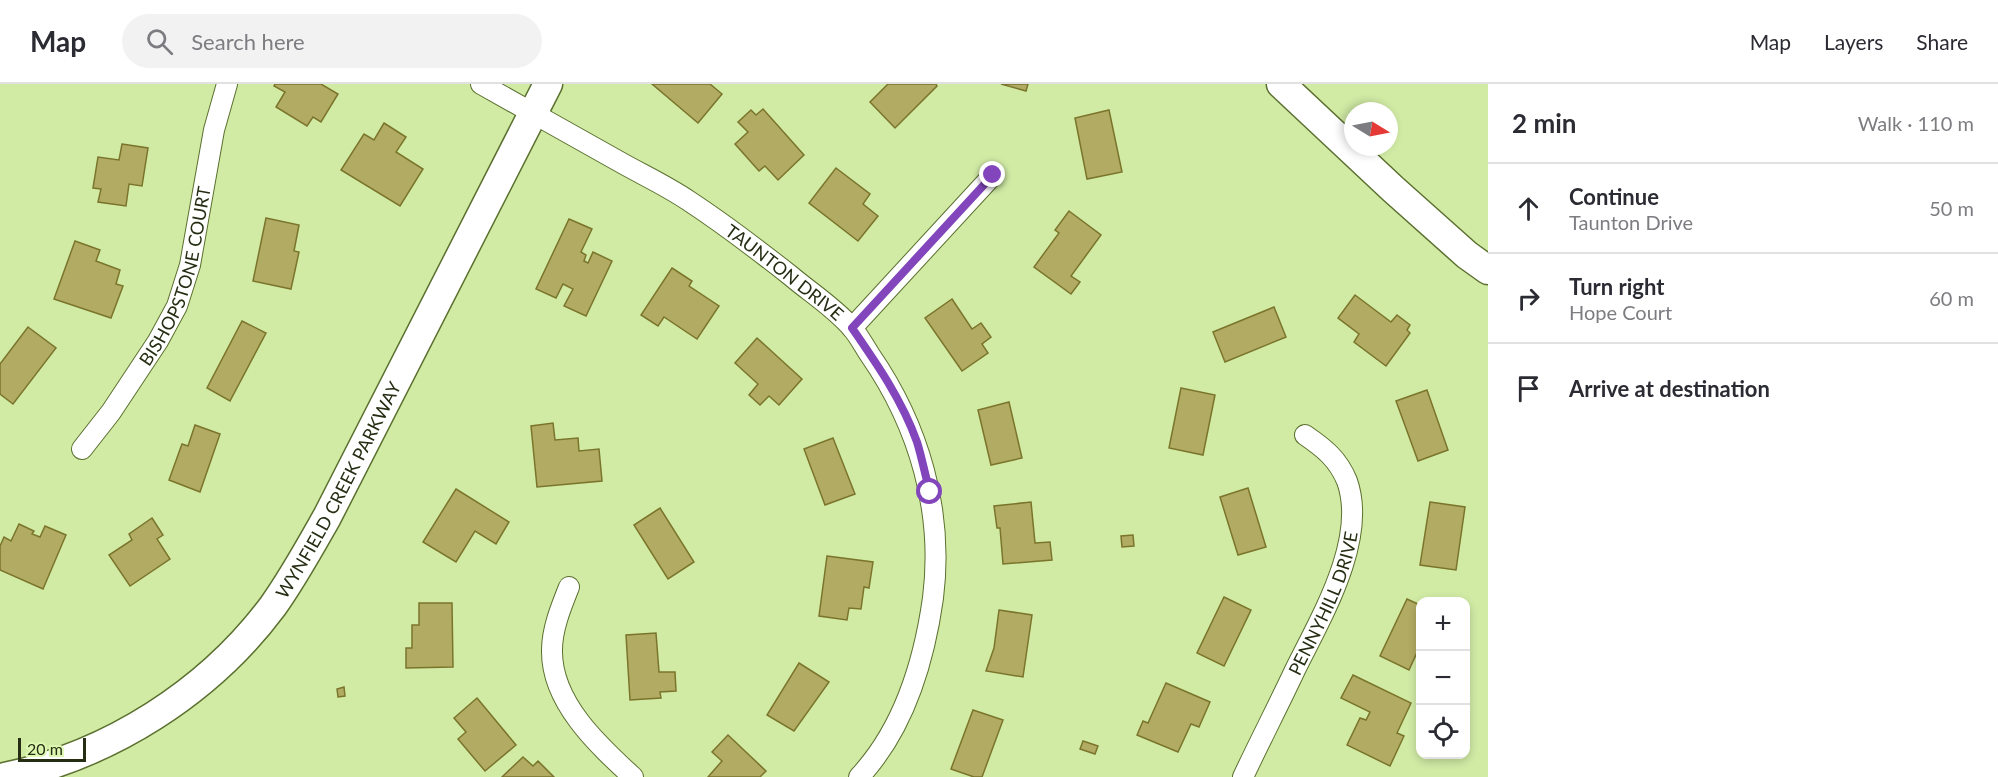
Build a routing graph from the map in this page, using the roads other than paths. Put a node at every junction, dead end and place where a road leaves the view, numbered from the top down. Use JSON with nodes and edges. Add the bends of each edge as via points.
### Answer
{"nodes":[{"id":1,"x":226,"y":84,"type":"edge"},
{"id":2,"x":481,"y":84,"type":"edge"},
{"id":3,"x":548,"y":84,"type":"edge"},
{"id":4,"x":1281,"y":84,"type":"edge"},
{"id":5,"x":532,"y":113,"type":"junction"},
{"id":6,"x":993,"y":175,"type":"dead end"},
{"id":7,"x":1488,"y":270,"type":"edge"},
{"id":8,"x":852,"y":328,"type":"junction"},
{"id":9,"x":1305,"y":435,"type":"dead end"},
{"id":10,"x":82,"y":449,"type":"dead end"},
{"id":11,"x":569,"y":587,"type":"dead end"},
{"id":12,"x":5,"y":777,"type":"edge"},
{"id":13,"x":633,"y":777,"type":"edge"},
{"id":14,"x":859,"y":777,"type":"edge"},
{"id":15,"x":1243,"y":777,"type":"edge"}],
"edges":[{"from":1,"to":10,"type":"street","name":"BISHOPSTONE COURT","via":[[190,265],[177,306],[111,412]]},
{"from":2,"to":5,"type":"street","name":"TAUNTON DRIVE"},
{"from":3,"to":5,"type":"street","name":"WYNFIELD CREEK PARKWAY"},
{"from":4,"to":7,"type":"street","via":[[1410,204]]},
{"from":5,"to":8,"type":"street","name":"TAUNTON DRIVE","via":[[688,200],[774,263]]},
{"from":5,"to":12,"type":"street","name":"WYNFIELD CREEK PARKWAY","via":[[327,517],[272,606],[214,672],[181,698],[106,742],[62,761]]},
{"from":6,"to":8,"type":"street"},
{"from":8,"to":14,"type":"street","name":"TAUNTON DRIVE","via":[[906,415],[930,492],[935,531],[935,578],[919,667],[902,712]]},
{"from":9,"to":15,"type":"street","name":"PENNYHILL DRIVE","via":[[1338,462],[1347,483],[1351,501],[1346,556],[1334,591]]},
{"from":11,"to":13,"type":"street","via":[[553,639],[557,681],[584,728]]}]}
